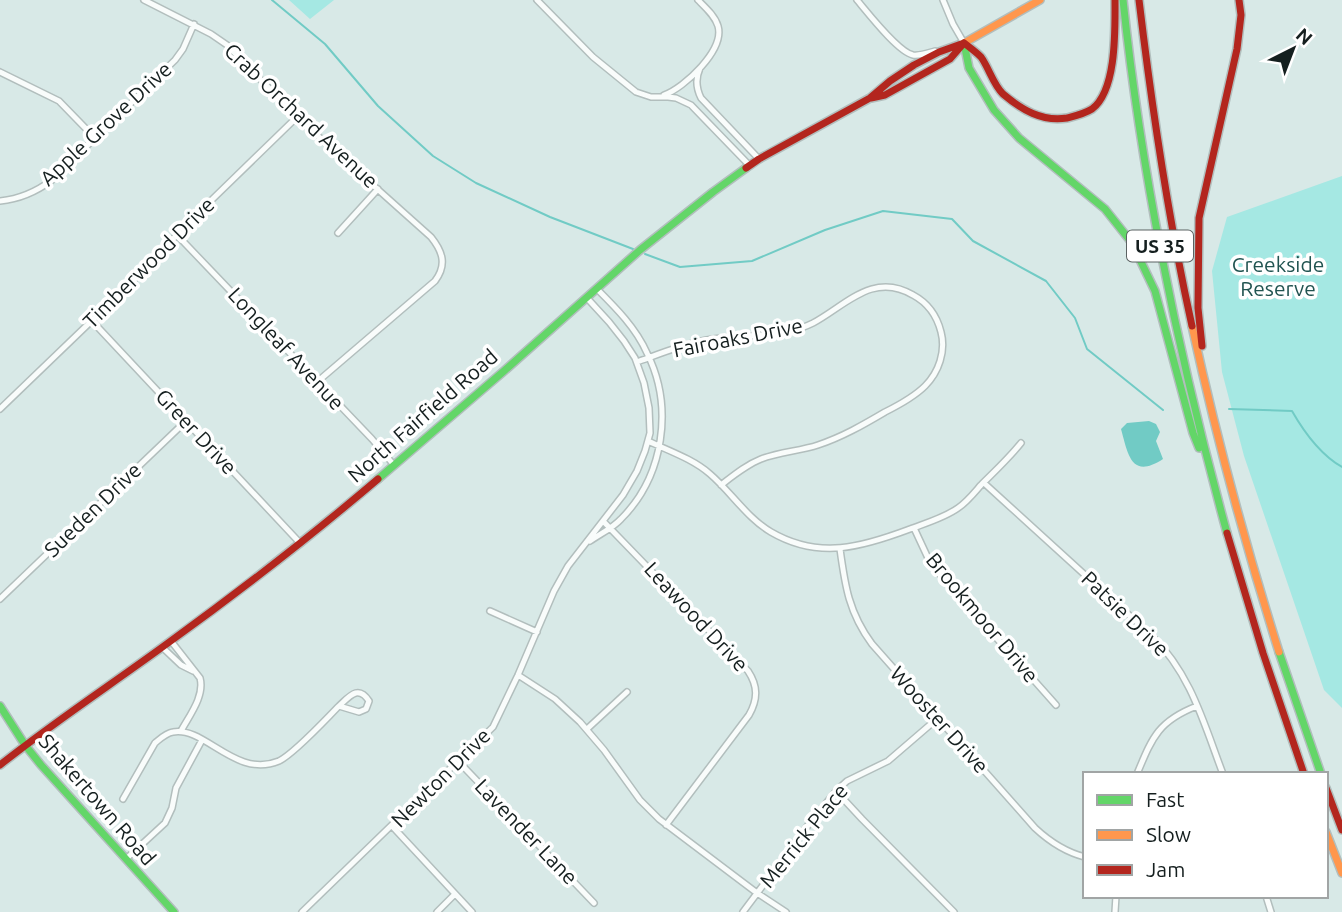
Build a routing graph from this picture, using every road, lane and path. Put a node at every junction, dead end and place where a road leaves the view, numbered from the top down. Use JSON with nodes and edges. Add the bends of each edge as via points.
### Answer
{"nodes":[{"id":1,"x":144,"y":0,"type":"edge"},
{"id":2,"x":537,"y":0,"type":"edge"},
{"id":3,"x":698,"y":0,"type":"edge"},
{"id":4,"x":857,"y":0,"type":"edge"},
{"id":5,"x":943,"y":0,"type":"edge"},
{"id":6,"x":1040,"y":0,"type":"edge"},
{"id":7,"x":1115,"y":0,"type":"edge"},
{"id":8,"x":1123,"y":0,"type":"edge"},
{"id":9,"x":1139,"y":0,"type":"edge"},
{"id":10,"x":1239,"y":0,"type":"edge"},
{"id":11,"x":194,"y":24,"type":"junction"},
{"id":12,"x":964,"y":43,"type":"junction"},
{"id":13,"x":944,"y":49,"type":"junction"},
{"id":14,"x":702,"y":65,"type":"junction"},
{"id":15,"x":0,"y":72,"type":"edge"},
{"id":16,"x":661,"y":96,"type":"junction"},
{"id":17,"x":870,"y":98,"type":"junction"},
{"id":18,"x":297,"y":117,"type":"junction"},
{"id":19,"x":95,"y":138,"type":"junction"},
{"id":20,"x":760,"y":159,"type":"junction"},
{"id":21,"x":750,"y":166,"type":"junction"},
{"id":22,"x":378,"y":189,"type":"junction"},
{"id":23,"x":0,"y":201,"type":"edge"},
{"id":24,"x":338,"y":233,"type":"dead end"},
{"id":25,"x":177,"y":235,"type":"junction"},
{"id":26,"x":597,"y":289,"type":"junction"},
{"id":27,"x":587,"y":298,"type":"junction"},
{"id":28,"x":92,"y":321,"type":"junction"},
{"id":29,"x":650,"y":357,"type":"junction"},
{"id":30,"x":637,"y":362,"type":"junction"},
{"id":31,"x":317,"y":382,"type":"junction"},
{"id":32,"x":1208,"y":399,"type":"junction"},
{"id":33,"x":0,"y":409,"type":"edge"},
{"id":34,"x":186,"y":421,"type":"junction"},
{"id":35,"x":648,"y":441,"type":"junction"},
{"id":36,"x":1021,"y":443,"type":"dead end"},
{"id":37,"x":660,"y":446,"type":"junction"},
{"id":38,"x":393,"y":464,"type":"junction"},
{"id":39,"x":984,"y":483,"type":"junction"},
{"id":40,"x":721,"y":485,"type":"junction"},
{"id":41,"x":1214,"y":489,"type":"junction"},
{"id":42,"x":603,"y":521,"type":"junction"},
{"id":43,"x":610,"y":527,"type":"junction"},
{"id":44,"x":914,"y":528,"type":"junction"},
{"id":45,"x":300,"y":542,"type":"junction"},
{"id":46,"x":585,"y":545,"type":"junction"},
{"id":47,"x":840,"y":549,"type":"junction"},
{"id":48,"x":0,"y":599,"type":"edge"},
{"id":49,"x":490,"y":611,"type":"dead end"},
{"id":50,"x":537,"y":632,"type":"junction"},
{"id":51,"x":171,"y":641,"type":"junction"},
{"id":52,"x":162,"y":647,"type":"junction"},
{"id":53,"x":195,"y":672,"type":"junction"},
{"id":54,"x":518,"y":675,"type":"junction"},
{"id":55,"x":627,"y":692,"type":"dead end"},
{"id":56,"x":1056,"y":705,"type":"dead end"},
{"id":57,"x":0,"y":706,"type":"edge"},
{"id":58,"x":339,"y":706,"type":"junction"},
{"id":59,"x":1198,"y":706,"type":"junction"},
{"id":60,"x":938,"y":718,"type":"junction"},
{"id":61,"x":587,"y":729,"type":"junction"},
{"id":62,"x":181,"y":731,"type":"junction"},
{"id":63,"x":202,"y":740,"type":"junction"},
{"id":64,"x":25,"y":745,"type":"junction"},
{"id":65,"x":458,"y":761,"type":"junction"},
{"id":66,"x":0,"y":765,"type":"edge"},
{"id":67,"x":1138,"y":772,"type":"edge"},
{"id":68,"x":1222,"y":772,"type":"edge"},
{"id":69,"x":1303,"y":772,"type":"edge"},
{"id":70,"x":1320,"y":772,"type":"edge"},
{"id":71,"x":836,"y":791,"type":"junction"},
{"id":72,"x":1328,"y":793,"type":"edge"},
{"id":73,"x":123,"y":799,"type":"dead end"},
{"id":74,"x":666,"y":825,"type":"junction"},
{"id":75,"x":392,"y":826,"type":"junction"},
{"id":76,"x":1342,"y":830,"type":"edge"},
{"id":77,"x":1328,"y":837,"type":"edge"},
{"id":78,"x":1083,"y":857,"type":"edge"},
{"id":79,"x":126,"y":859,"type":"junction"},
{"id":80,"x":1342,"y":873,"type":"edge"},
{"id":81,"x":757,"y":893,"type":"junction"},
{"id":82,"x":456,"y":894,"type":"junction"},
{"id":83,"x":594,"y":903,"type":"dead end"},
{"id":84,"x":174,"y":912,"type":"edge"},
{"id":85,"x":302,"y":912,"type":"edge"},
{"id":86,"x":437,"y":912,"type":"edge"},
{"id":87,"x":472,"y":912,"type":"edge"},
{"id":88,"x":743,"y":912,"type":"edge"},
{"id":89,"x":786,"y":912,"type":"edge"},
{"id":90,"x":954,"y":912,"type":"edge"}],
"edges":[{"from":1,"to":11,"type":"street","name":"Crab Orchard Avenue"},
{"from":2,"to":16,"type":"street","via":[[618,79],[642,95]]},
{"from":3,"to":14,"type":"street","via":[[719,30],[716,47]]},
{"from":4,"to":13,"type":"street","via":[[909,54]]},
{"from":5,"to":12,"type":"street"},
{"from":6,"to":12,"type":"main road","name":"North Fairfield Road"},
{"from":7,"to":12,"type":"main road","via":[[1115,32],[1104,93],[1093,108],[1077,116],[1055,120],[1021,108],[1000,91],[980,56]]},
{"from":8,"to":41,"type":"main road","number":"US 35","via":[[1139,134],[1160,247]]},
{"from":9,"to":32,"type":"main road","number":"US 35","via":[[1158,147]]},
{"from":10,"to":32,"type":"main road","via":[[1237,49],[1199,218],[1198,308]]},
{"from":11,"to":18,"type":"street","name":"Crab Orchard Avenue","via":[[227,46]]},
{"from":11,"to":19,"type":"street","name":"Apple Grove Drive","via":[[180,54]]},
{"from":12,"to":13,"type":"main road","name":"North Fairfield Road"},
{"from":12,"to":17,"type":"main road","name":"North Fairfield Road","via":[[950,59],[885,96]]},
{"from":12,"to":41,"type":"main road","via":[[968,68],[994,110],[1019,138],[1105,209],[1141,259],[1155,291],[1193,433]]},
{"from":13,"to":17,"type":"main road","name":"North Fairfield Road"},
{"from":14,"to":16,"type":"street"},
{"from":14,"to":20,"type":"street","via":[[696,82],[701,98]]},
{"from":15,"to":19,"type":"street","via":[[59,101]]},
{"from":16,"to":21,"type":"street","via":[[691,105]]},
{"from":17,"to":20,"type":"main road","name":"North Fairfield Road"},
{"from":18,"to":22,"type":"street","name":"Crab Orchard Avenue"},
{"from":18,"to":25,"type":"street","name":"Timberwood Drive"},
{"from":19,"to":23,"type":"street","name":"Apple Grove Drive","via":[[42,187]]},
{"from":20,"to":21,"type":"main road","name":"North Fairfield Road"},
{"from":21,"to":26,"type":"main road","name":"North Fairfield Road","via":[[672,224]]},
{"from":22,"to":24,"type":"street"},
{"from":22,"to":31,"type":"street","name":"Crab Orchard Avenue","via":[[431,237],[442,254],[441,270],[435,281]]},
{"from":25,"to":28,"type":"street","name":"Timberwood Drive"},
{"from":25,"to":31,"type":"street","name":"Longleaf Avenue"},
{"from":26,"to":27,"type":"main road","name":"North Fairfield Road"},
{"from":26,"to":29,"type":"street","name":"Newton Drive","via":[[625,319]]},
{"from":27,"to":30,"type":"street","name":"Newton Drive"},
{"from":27,"to":38,"type":"main road","name":"North Fairfield Road"},
{"from":28,"to":33,"type":"street","name":"Timberwood Drive"},
{"from":28,"to":34,"type":"street","name":"Greer Drive"},
{"from":29,"to":30,"type":"street","name":"Fairoaks Drive"},
{"from":29,"to":37,"type":"street","name":"Newton Drive","via":[[661,401]]},
{"from":29,"to":40,"type":"street","name":"Fairoaks Drive","via":[[699,341],[800,329],[872,289],[908,292],[933,313],[942,334],[942,354],[935,374],[920,391],[852,431],[760,460]]},
{"from":30,"to":35,"type":"street","name":"Newton Drive","via":[[649,408]]},
{"from":31,"to":38,"type":"street","name":"Longleaf Avenue"},
{"from":32,"to":70,"type":"main road","number":"US 35","via":[[1250,556]]},
{"from":34,"to":45,"type":"street","name":"Greer Drive"},
{"from":34,"to":48,"type":"street","name":"Sueden Drive"},
{"from":35,"to":37,"type":"street"},
{"from":35,"to":42,"type":"street","name":"Newton Drive","via":[[632,481]]},
{"from":36,"to":39,"type":"street"},
{"from":37,"to":40,"type":"street","via":[[703,469]]},
{"from":37,"to":43,"type":"street","name":"Newton Drive","via":[[641,493]]},
{"from":38,"to":45,"type":"main road","name":"North Fairfield Road"},
{"from":39,"to":44,"type":"street","via":[[959,508]]},
{"from":39,"to":59,"type":"street","name":"Patsie Drive","via":[[1160,645],[1185,678]]},
{"from":40,"to":47,"type":"street","via":[[776,535],[798,544]]},
{"from":41,"to":69,"type":"main road","number":"US 35"},
{"from":42,"to":43,"type":"street","name":"Leawood Drive"},
{"from":42,"to":46,"type":"street","name":"Newton Drive"},
{"from":43,"to":46,"type":"street","name":"Newton Drive"},
{"from":43,"to":74,"type":"street","name":"Leawood Drive","via":[[748,671],[756,688],[749,715]]},
{"from":44,"to":47,"type":"street"},
{"from":44,"to":56,"type":"street","name":"Brookmoor Drive","via":[[936,570]]},
{"from":45,"to":51,"type":"main road","name":"North Fairfield Road"},
{"from":46,"to":50,"type":"street","name":"Newton Drive","via":[[568,566]]},
{"from":47,"to":60,"type":"street","name":"Wooster Drive","via":[[846,589],[859,626]]},
{"from":49,"to":50,"type":"street"},
{"from":50,"to":54,"type":"street","name":"Newton Drive"},
{"from":51,"to":52,"type":"main road","name":"North Fairfield Road"},
{"from":51,"to":53,"type":"street"},
{"from":52,"to":53,"type":"street"},
{"from":52,"to":64,"type":"main road","name":"North Fairfield Road"},
{"from":53,"to":62,"type":"street","via":[[201,694]]},
{"from":54,"to":61,"type":"street","via":[[555,699]]},
{"from":54,"to":65,"type":"street","name":"Newton Drive","via":[[493,727]]},
{"from":55,"to":61,"type":"street"},
{"from":57,"to":64,"type":"main road","name":"Shakertown Road"},
{"from":58,"to":58,"type":"street","via":[[358,692],[369,701],[359,712]]},
{"from":58,"to":63,"type":"street","via":[[277,762],[238,761]]},
{"from":59,"to":67,"type":"street","via":[[1176,715],[1160,729]]},
{"from":59,"to":68,"type":"street","name":"Patsie Drive"},
{"from":60,"to":71,"type":"street","name":"Merrick Place","via":[[888,761],[853,777]]},
{"from":60,"to":78,"type":"street","name":"Wooster Drive","via":[[1041,834]]},
{"from":61,"to":74,"type":"street","via":[[640,800]]},
{"from":62,"to":63,"type":"street"},
{"from":62,"to":73,"type":"street","via":[[155,743]]},
{"from":63,"to":79,"type":"street","via":[[176,788],[165,822]]},
{"from":64,"to":66,"type":"main road","name":"North Fairfield Road"},
{"from":64,"to":79,"type":"main road","name":"Shakertown Road"},
{"from":65,"to":75,"type":"street","name":"Newton Drive"},
{"from":65,"to":83,"type":"street","name":"Lavender Lane"},
{"from":71,"to":81,"type":"street","name":"Merrick Place"},
{"from":71,"to":90,"type":"street"},
{"from":72,"to":76,"type":"main road"},
{"from":74,"to":81,"type":"street"},
{"from":75,"to":82,"type":"street"},
{"from":75,"to":85,"type":"street","name":"Newton Drive"},
{"from":77,"to":80,"type":"main road"},
{"from":79,"to":84,"type":"main road","name":"Shakertown Road"},
{"from":81,"to":88,"type":"street","name":"Merrick Place"},
{"from":81,"to":89,"type":"street"},
{"from":82,"to":86,"type":"street"},
{"from":82,"to":87,"type":"street"}]}
